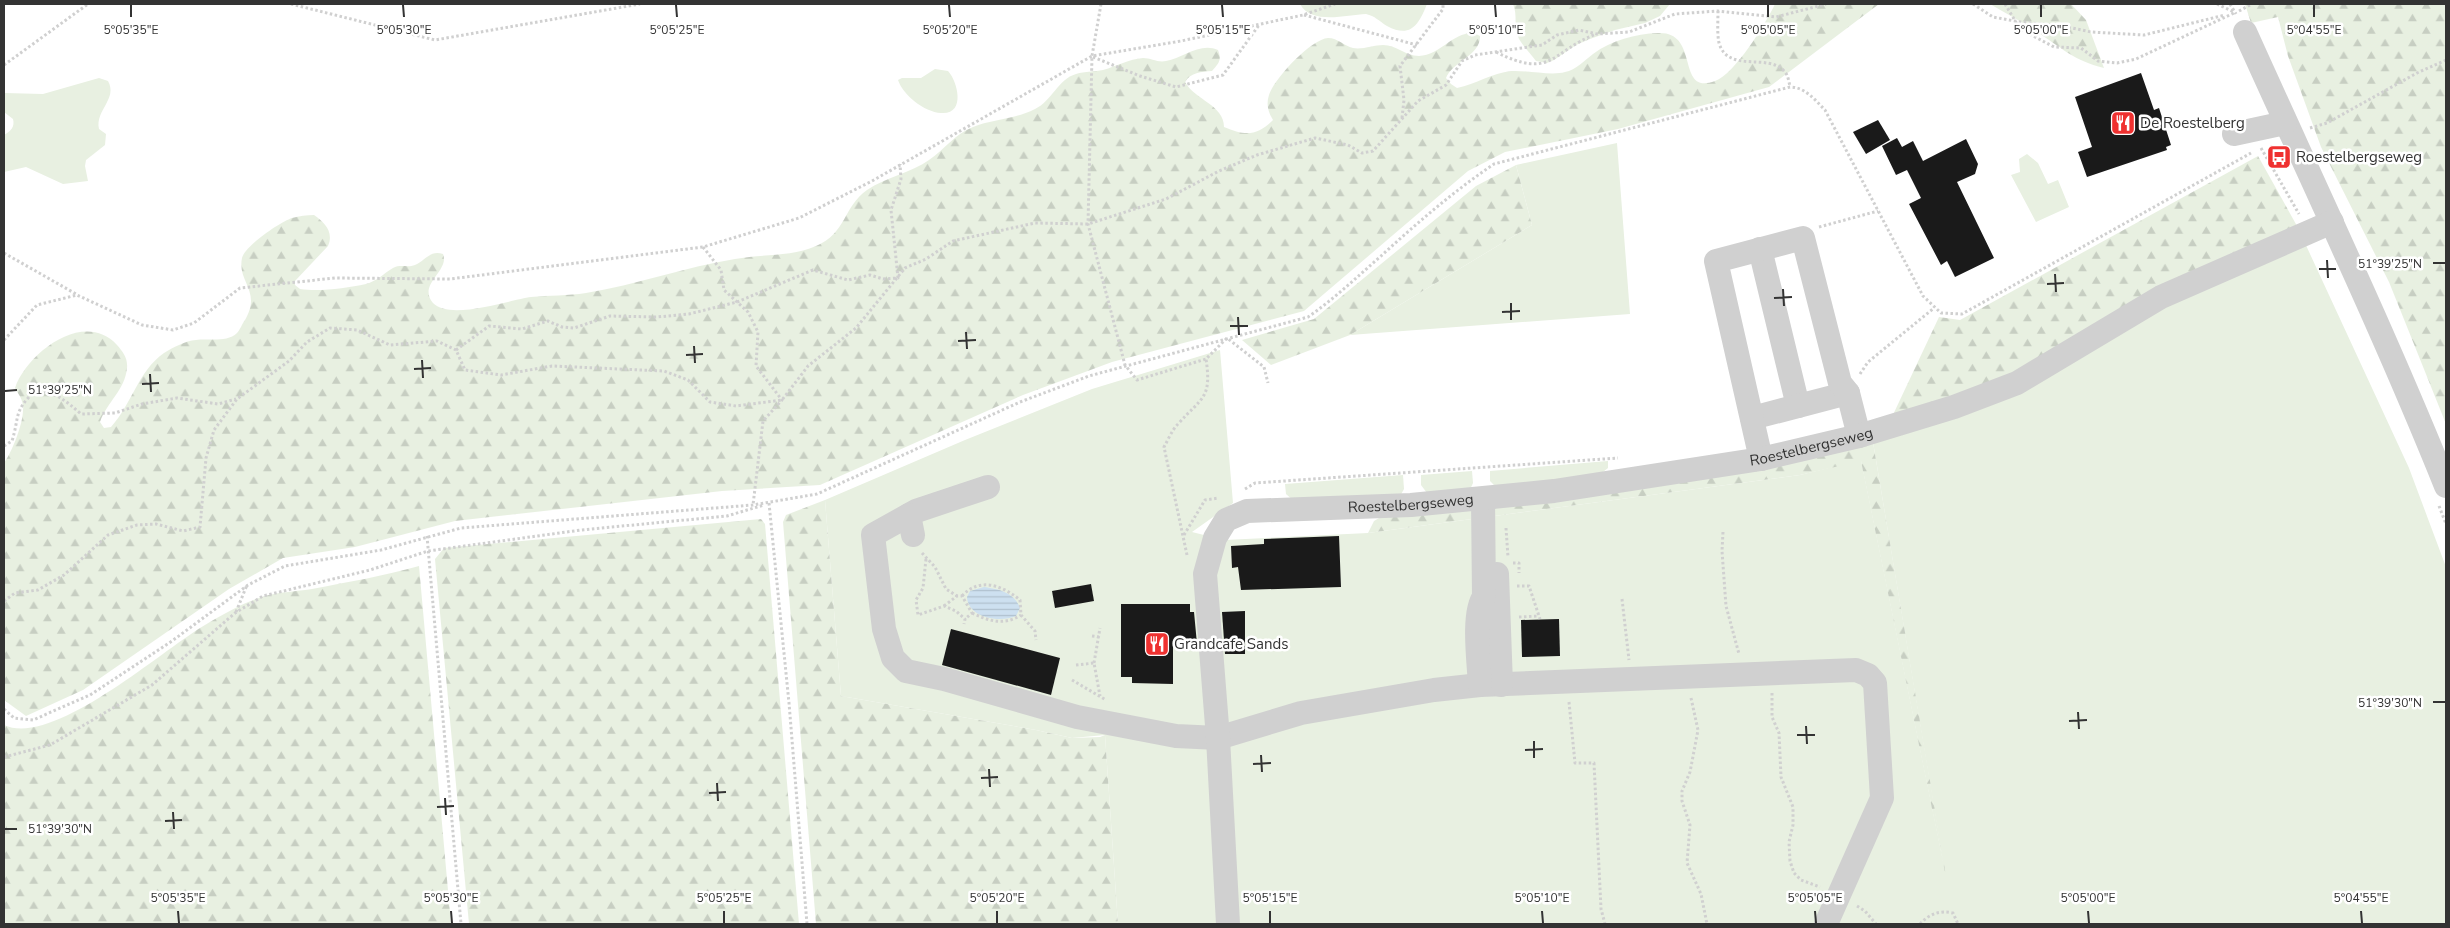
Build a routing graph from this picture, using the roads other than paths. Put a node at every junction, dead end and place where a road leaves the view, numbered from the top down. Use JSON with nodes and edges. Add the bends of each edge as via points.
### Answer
{"nodes":[{"id":1,"x":2240,"y":23,"type":"road end"},
{"id":2,"x":2288,"y":128,"type":"junction"},
{"id":3,"x":2234,"y":134,"type":"dead end"},
{"id":4,"x":2332,"y":222,"type":"junction"},
{"id":5,"x":1760,"y":249,"type":"junction"},
{"id":6,"x":1848,"y":393,"type":"junction"},
{"id":7,"x":1798,"y":406,"type":"junction"},
{"id":8,"x":1752,"y":418,"type":"junction"},
{"id":9,"x":1859,"y":436,"type":"junction"},
{"id":10,"x":1761,"y":459,"type":"junction"},
{"id":11,"x":2446,"y":486,"type":"edge"},
{"id":12,"x":988,"y":487,"type":"dead end"},
{"id":13,"x":1490,"y":499,"type":"junction"},
{"id":14,"x":1490,"y":685,"type":"junction"},
{"id":15,"x":1218,"y":738,"type":"junction"},
{"id":16,"x":1228,"y":924,"type":"edge"},
{"id":17,"x":1826,"y":924,"type":"edge"}],
"edges":[{"from":1,"to":2,"type":"street"},
{"from":2,"to":3,"type":"street"},
{"from":2,"to":4,"type":"street"},
{"from":4,"to":9,"type":"street","name":"Roestelbergseweg","via":[[2161,297],[2017,383],[1954,407]]},
{"from":4,"to":11,"type":"street"},
{"from":5,"to":6,"type":"street","via":[[1803,238],[1840,382]]},
{"from":5,"to":7,"type":"street"},
{"from":5,"to":8,"type":"street","via":[[1716,261]]},
{"from":6,"to":7,"type":"street"},
{"from":6,"to":9,"type":"street"},
{"from":7,"to":8,"type":"street"},
{"from":8,"to":10,"type":"street"},
{"from":9,"to":10,"type":"street","name":"Roestelbergseweg"},
{"from":10,"to":13,"type":"street","name":"Roestelbergseweg"},
{"from":12,"to":15,"type":"street","via":[[914,534],[873,535],[884,629],[893,658],[906,671],[1077,717],[1138,720],[1176,736]]},
{"from":13,"to":14,"type":"street"},
{"from":13,"to":15,"type":"street","name":"Roestelbergseweg","via":[[1411,505],[1243,502],[1215,538],[1205,574]]},
{"from":14,"to":15,"type":"street","via":[[1434,690],[1301,713]]},
{"from":14,"to":17,"type":"street","via":[[1856,670],[1868,675],[1875,683],[1882,798]]},
{"from":15,"to":16,"type":"street"}]}
